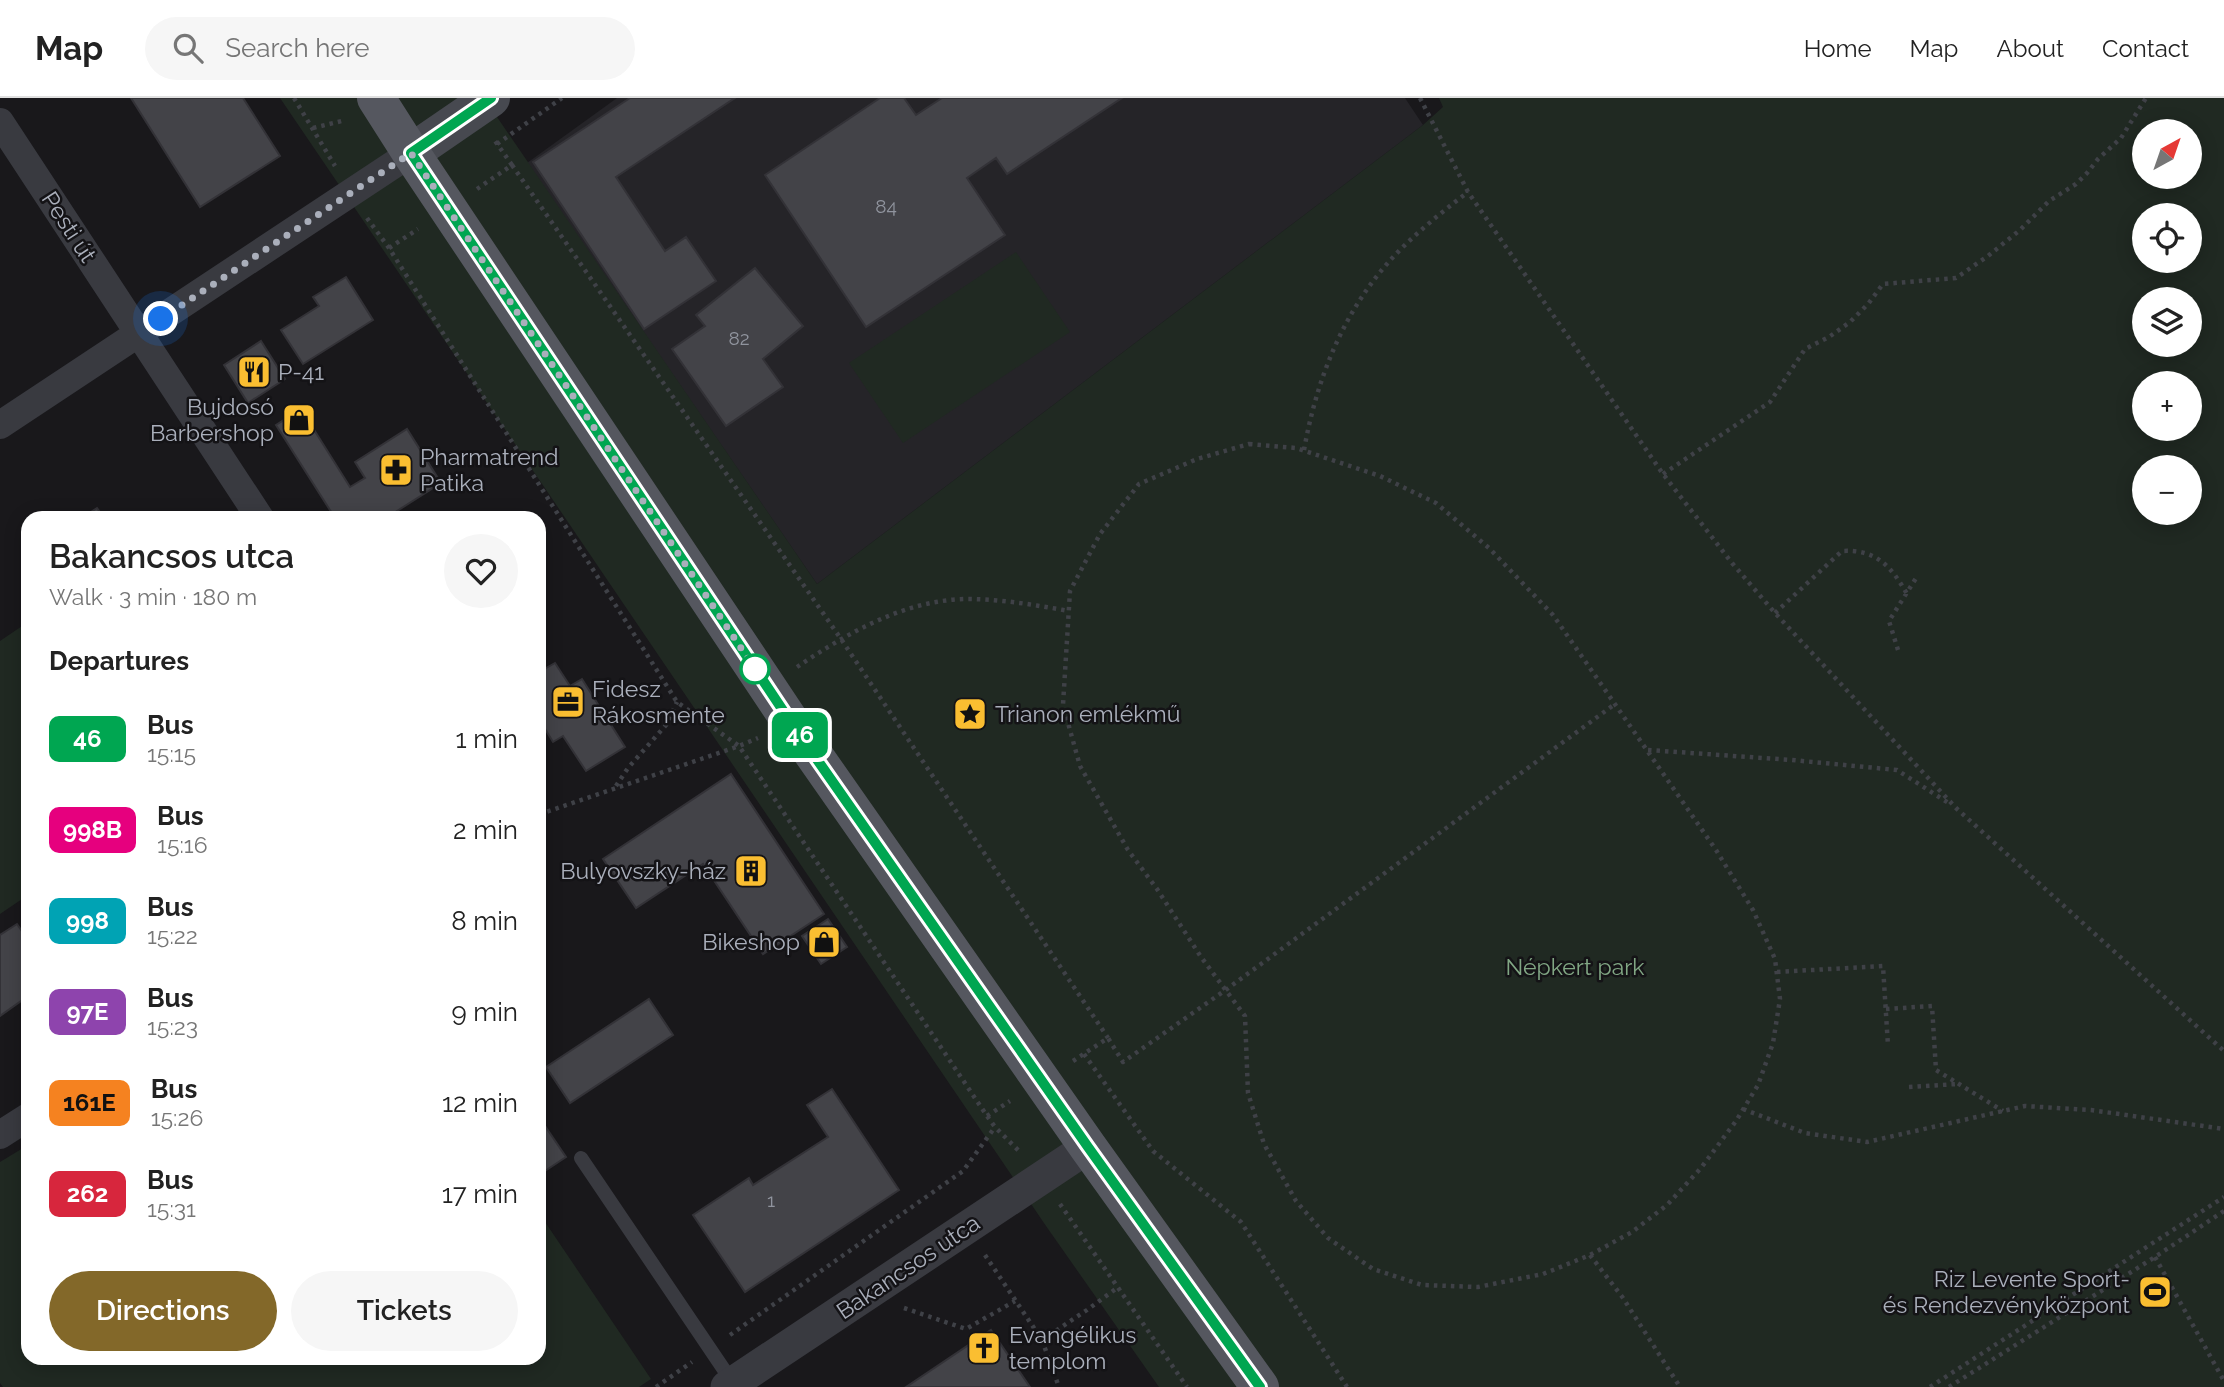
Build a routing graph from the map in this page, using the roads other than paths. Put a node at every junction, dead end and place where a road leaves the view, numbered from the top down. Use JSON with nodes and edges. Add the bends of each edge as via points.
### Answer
{"nodes":[{"id":1,"x":376,"y":98,"type":"edge"},
{"id":2,"x":491,"y":98,"type":"edge"},
{"id":3,"x":0,"y":121,"type":"edge"},
{"id":4,"x":411,"y":153,"type":"junction"},
{"id":5,"x":139,"y":333,"type":"junction"},
{"id":6,"x":0,"y":425,"type":"edge"},
{"id":7,"x":255,"y":511,"type":"edge"},
{"id":8,"x":21,"y":1121,"type":"edge"},
{"id":9,"x":0,"y":1135,"type":"edge"},
{"id":10,"x":1088,"y":1147,"type":"junction"},
{"id":11,"x":581,"y":1158,"type":"dead end"},
{"id":12,"x":730,"y":1385,"type":"edge"},
{"id":13,"x":1260,"y":1387,"type":"edge"}],
"edges":[{"from":1,"to":4,"type":"main road"},
{"from":2,"to":4,"type":"main road"},
{"from":3,"to":5,"type":"street","name":"Pesti út"},
{"from":4,"to":5,"type":"street"},
{"from":4,"to":10,"type":"main road","via":[[778,703]]},
{"from":5,"to":6,"type":"street"},
{"from":5,"to":7,"type":"street","name":"Pesti út"},
{"from":8,"to":9,"type":"street"},
{"from":10,"to":12,"type":"street","name":"Bakancsos utca"},
{"from":10,"to":13,"type":"main road"},
{"from":11,"to":12,"type":"lane"}]}
